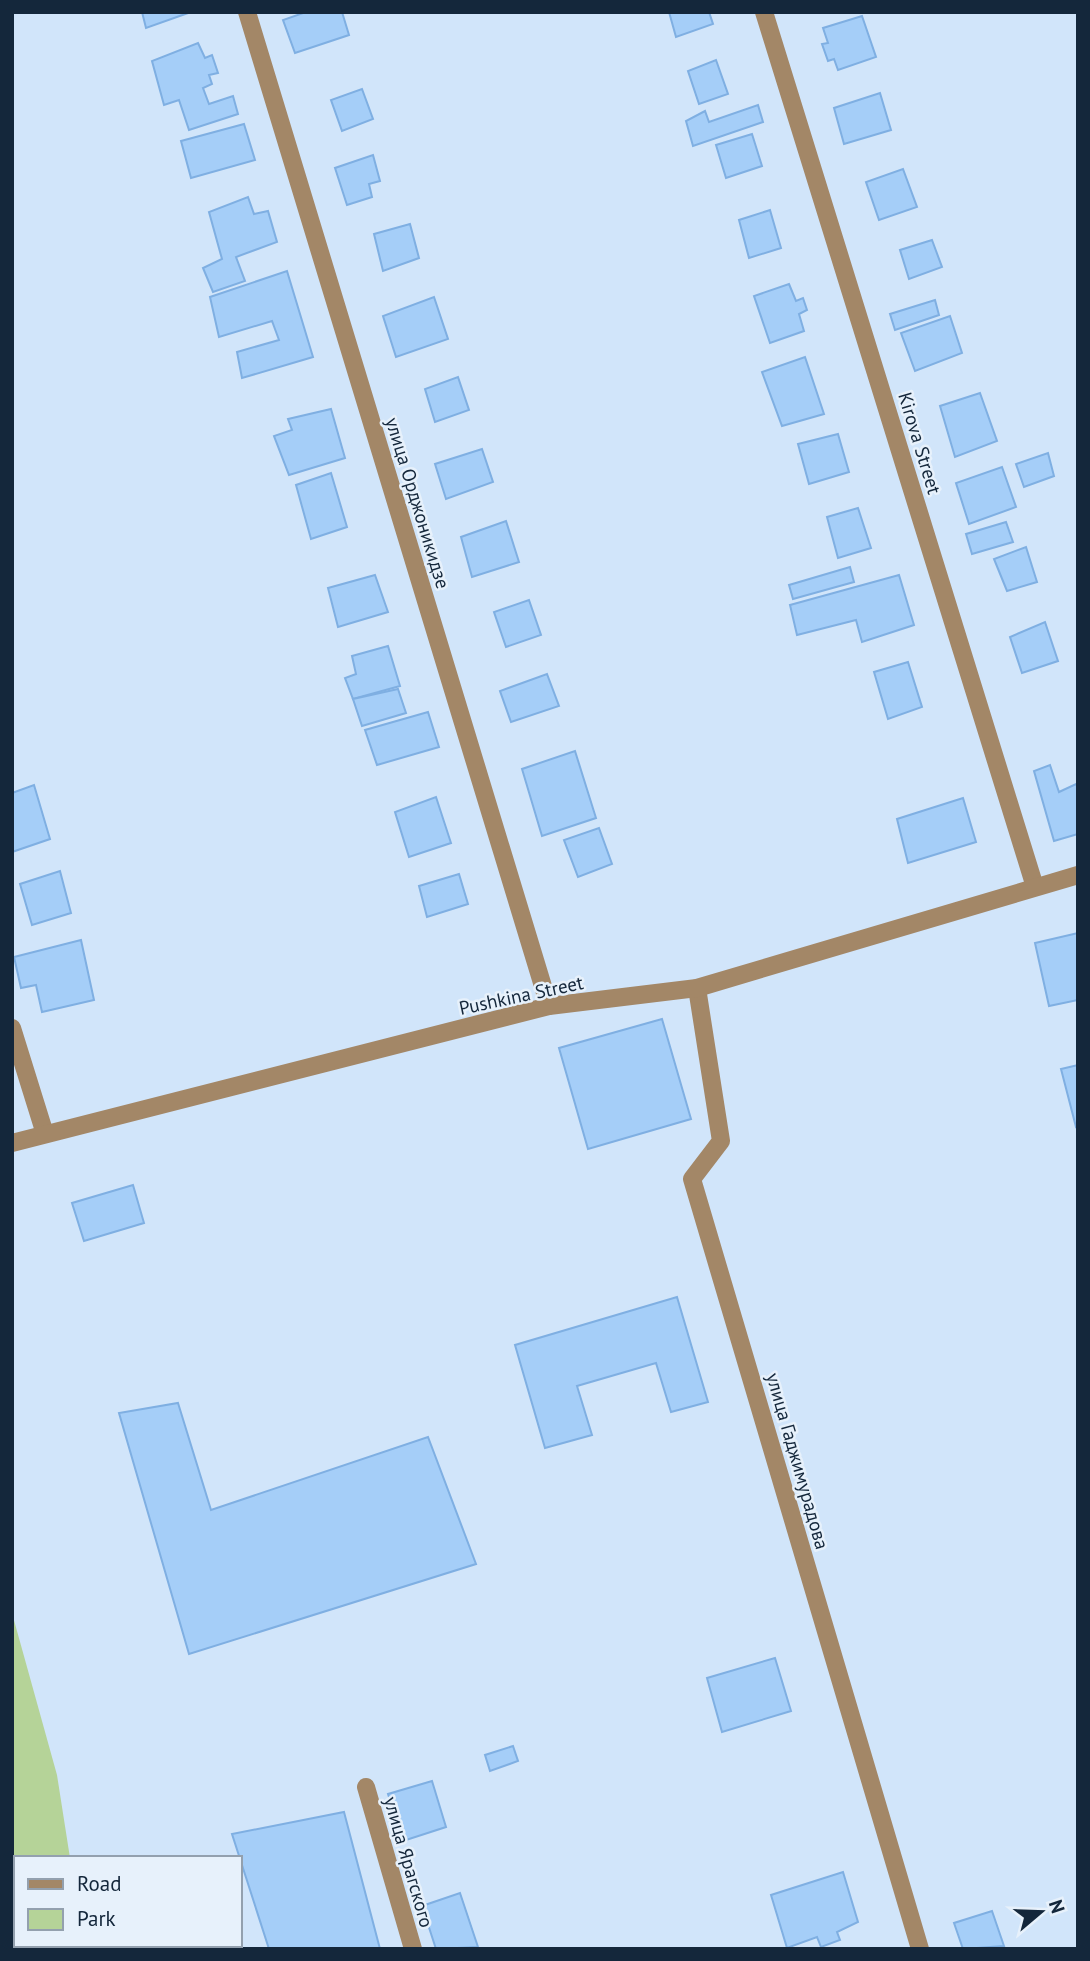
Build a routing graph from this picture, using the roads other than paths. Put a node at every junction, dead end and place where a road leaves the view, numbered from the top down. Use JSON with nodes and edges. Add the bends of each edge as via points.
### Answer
{"nodes":[{"id":1,"x":247,"y":12,"type":"edge"},
{"id":2,"x":764,"y":12,"type":"edge"},
{"id":3,"x":1078,"y":875,"type":"edge"},
{"id":4,"x":1035,"y":887,"type":"junction"},
{"id":5,"x":697,"y":988,"type":"junction"},
{"id":6,"x":548,"y":1006,"type":"junction"},
{"id":7,"x":12,"y":1028,"type":"edge"},
{"id":8,"x":45,"y":1134,"type":"junction"},
{"id":9,"x":12,"y":1143,"type":"edge"},
{"id":10,"x":366,"y":1787,"type":"dead end"},
{"id":11,"x":413,"y":1949,"type":"edge"},
{"id":12,"x":920,"y":1949,"type":"edge"}],
"edges":[{"from":1,"to":6,"type":"street","name":"улица Орджоникидзе"},
{"from":2,"to":4,"type":"street","name":"Kirova Street"},
{"from":3,"to":4,"type":"street","name":"Pushkina Street"},
{"from":4,"to":5,"type":"street","name":"Pushkina Street"},
{"from":5,"to":6,"type":"street","name":"Pushkina Street"},
{"from":5,"to":12,"type":"street","name":"улица Гаджимурадова","via":[[721,1141],[692,1178]]},
{"from":6,"to":8,"type":"street","name":"Pushkina Street"},
{"from":7,"to":8,"type":"street"},
{"from":8,"to":9,"type":"street","name":"Pushkina Street"},
{"from":10,"to":11,"type":"street","name":"улица Ярагского"}]}
